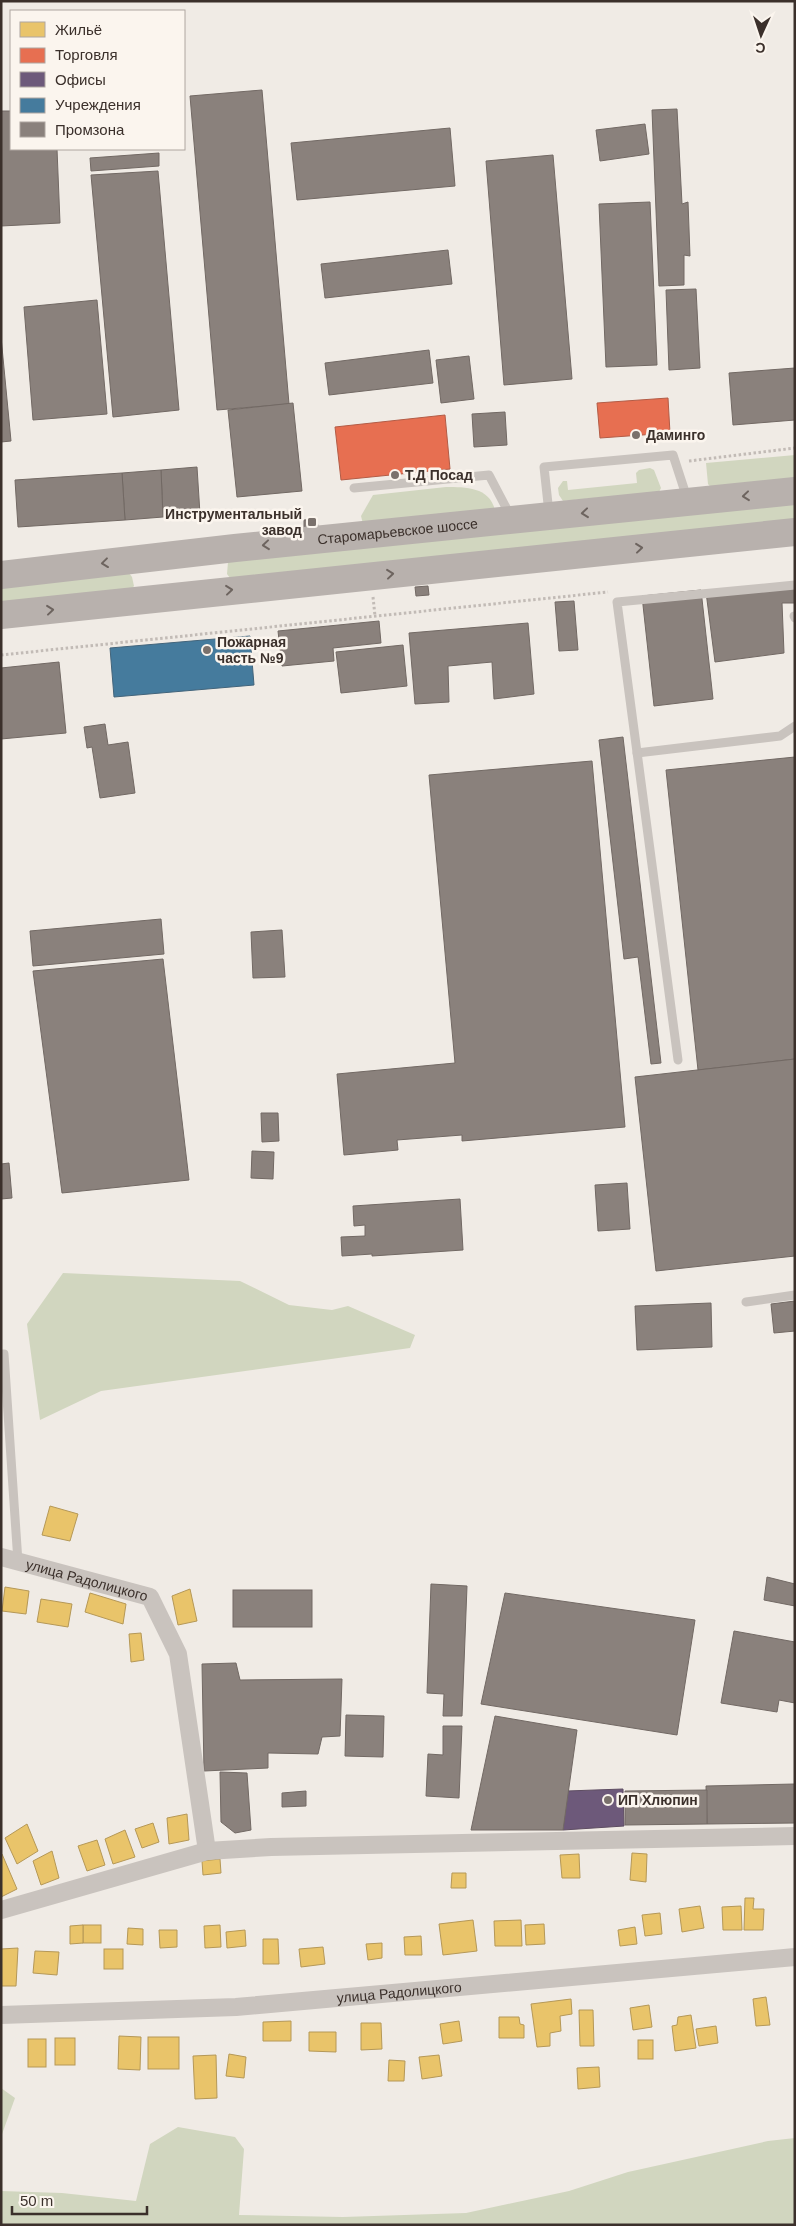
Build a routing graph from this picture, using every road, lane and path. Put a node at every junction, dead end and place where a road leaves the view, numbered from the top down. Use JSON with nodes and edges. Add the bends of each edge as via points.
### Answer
{"nodes":[{"id":1,"x":795,"y":448,"type":"edge"},
{"id":2,"x":676,"y":462,"type":"junction"},
{"id":3,"x":354,"y":488,"type":"dead end"},
{"id":4,"x":795,"y":491,"type":"edge"},
{"id":5,"x":689,"y":502,"type":"junction"},
{"id":6,"x":549,"y":516,"type":"junction"},
{"id":7,"x":512,"y":520,"type":"junction"},
{"id":8,"x":795,"y":532,"type":"edge"},
{"id":9,"x":189,"y":553,"type":"junction"},
{"id":10,"x":1,"y":575,"type":"edge"},
{"id":11,"x":795,"y":585,"type":"edge"},
{"id":12,"x":616,"y":591,"type":"dead end"},
{"id":13,"x":194,"y":594,"type":"junction"},
{"id":14,"x":1,"y":615,"type":"edge"},
{"id":15,"x":1,"y":655,"type":"edge"},
{"id":16,"x":795,"y":726,"type":"edge"},
{"id":17,"x":637,"y":753,"type":"junction"},
{"id":18,"x":678,"y":1060,"type":"dead end"},
{"id":19,"x":795,"y":1296,"type":"edge"},
{"id":20,"x":746,"y":1302,"type":"dead end"},
{"id":21,"x":1,"y":1354,"type":"edge"},
{"id":22,"x":9,"y":1559,"type":"edge"},
{"id":23,"x":795,"y":1836,"type":"edge"},
{"id":24,"x":207,"y":1851,"type":"junction"},
{"id":25,"x":1,"y":1910,"type":"edge"},
{"id":26,"x":795,"y":1957,"type":"edge"},
{"id":27,"x":1,"y":2014,"type":"edge"}],
"edges":[{"from":1,"to":2,"type":"path"},
{"from":2,"to":5,"type":"lane"},
{"from":2,"to":6,"type":"lane","via":[[673,455],[544,467]]},
{"from":3,"to":7,"type":"lane","via":[[489,475]]},
{"from":4,"to":5,"type":"main road","name":"Старомарьевское шоссе","one_way":true},
{"from":5,"to":6,"type":"main road","name":"Старомарьевское шоссе","one_way":true},
{"from":6,"to":7,"type":"main road","name":"Старомарьевское шоссе"},
{"from":7,"to":9,"type":"main road","name":"Старомарьевское шоссе","one_way":true},
{"from":13,"to":8,"type":"main road","one_way":true},
{"from":9,"to":10,"type":"main road","name":"Старомарьевское шоссе","one_way":true},
{"from":9,"to":13,"type":"main road"},
{"from":11,"to":17,"type":"lane","via":[[617,602]]},
{"from":12,"to":15,"type":"path"},
{"from":14,"to":13,"type":"main road","one_way":true},
{"from":16,"to":17,"type":"lane","via":[[780,736]]},
{"from":17,"to":18,"type":"lane"},
{"from":19,"to":20,"type":"lane"},
{"from":21,"to":22,"type":"lane","via":[[4,1354]]},
{"from":22,"to":24,"type":"street","name":"улица Радолицкого","via":[[150,1597],[178,1654]]},
{"from":23,"to":24,"type":"street"},
{"from":24,"to":25,"type":"street"},
{"from":26,"to":27,"type":"street","name":"улица Радолицкого","via":[[236,2007]]}]}
